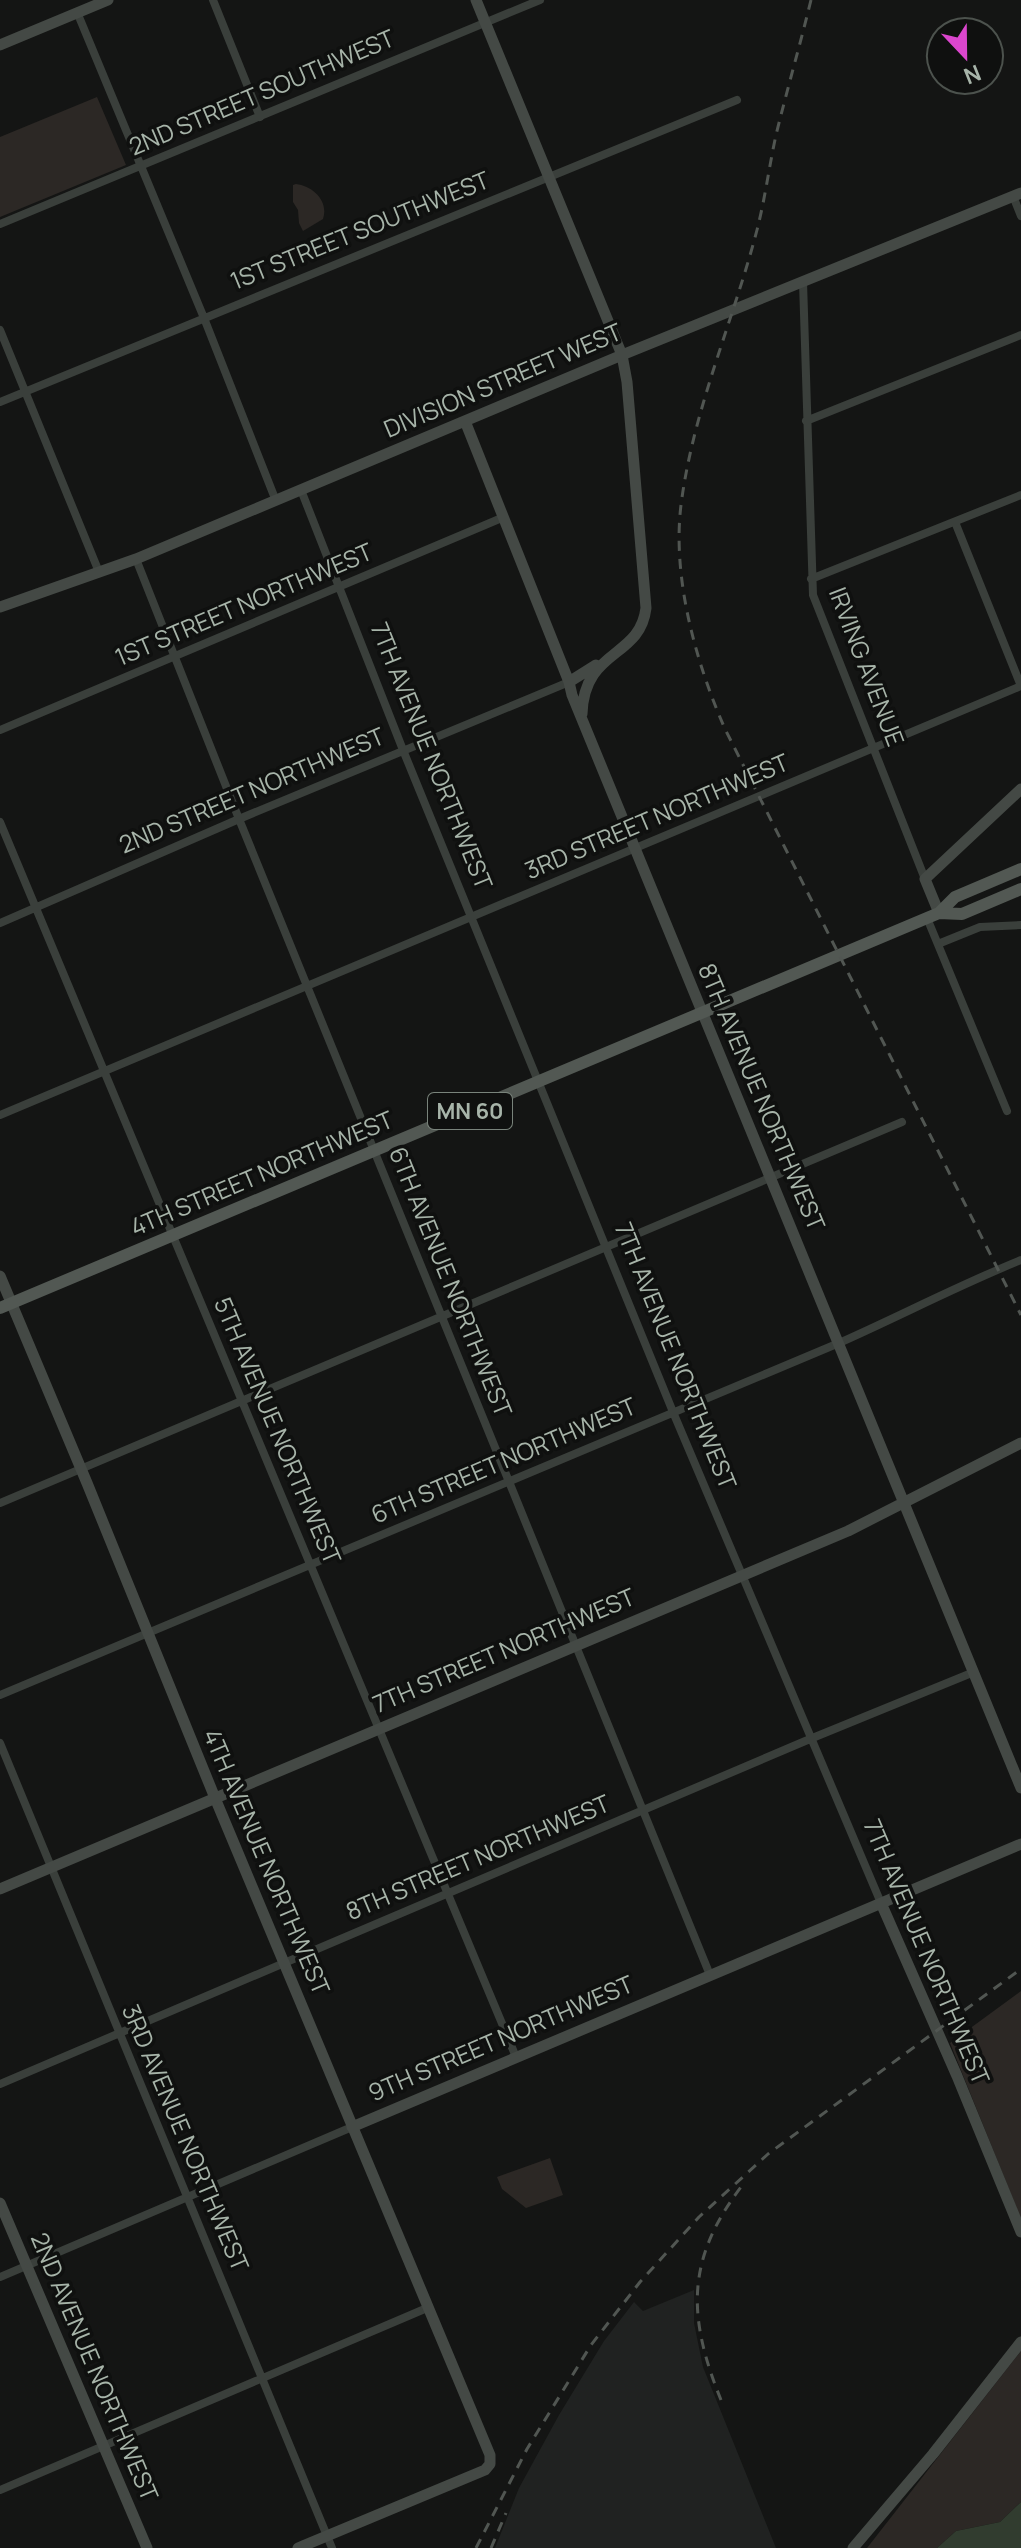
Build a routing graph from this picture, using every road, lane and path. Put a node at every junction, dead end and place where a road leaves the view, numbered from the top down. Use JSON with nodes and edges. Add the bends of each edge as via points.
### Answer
{"nodes":[{"id":1,"x":108,"y":0,"type":"edge"},
{"id":2,"x":213,"y":0,"type":"edge"},
{"id":3,"x":476,"y":0,"type":"edge"},
{"id":4,"x":540,"y":0,"type":"edge"},
{"id":5,"x":77,"y":12,"type":"junction"},
{"id":6,"x":485,"y":23,"type":"junction"},
{"id":7,"x":0,"y":45,"type":"edge"},
{"id":8,"x":737,"y":100,"type":"dead end"},
{"id":9,"x":260,"y":117,"type":"junction"},
{"id":10,"x":140,"y":167,"type":"junction"},
{"id":11,"x":548,"y":176,"type":"junction"},
{"id":12,"x":1017,"y":194,"type":"edge"},
{"id":13,"x":1021,"y":216,"type":"edge"},
{"id":14,"x":0,"y":224,"type":"edge"},
{"id":15,"x":803,"y":282,"type":"junction"},
{"id":16,"x":204,"y":318,"type":"junction"},
{"id":17,"x":0,"y":330,"type":"edge"},
{"id":18,"x":1021,"y":335,"type":"edge"},
{"id":19,"x":622,"y":355,"type":"junction"},
{"id":20,"x":26,"y":391,"type":"junction"},
{"id":21,"x":0,"y":402,"type":"edge"},
{"id":22,"x":465,"y":421,"type":"junction"},
{"id":23,"x":806,"y":421,"type":"junction"},
{"id":24,"x":301,"y":490,"type":"junction"},
{"id":25,"x":1021,"y":495,"type":"edge"},
{"id":26,"x":276,"y":501,"type":"junction"},
{"id":27,"x":504,"y":517,"type":"junction"},
{"id":28,"x":955,"y":522,"type":"junction"},
{"id":29,"x":136,"y":559,"type":"junction"},
{"id":30,"x":99,"y":572,"type":"junction"},
{"id":31,"x":811,"y":579,"type":"junction"},
{"id":32,"x":340,"y":586,"type":"junction"},
{"id":33,"x":0,"y":607,"type":"edge"},
{"id":34,"x":176,"y":656,"type":"junction"},
{"id":35,"x":607,"y":659,"type":"junction"},
{"id":36,"x":569,"y":682,"type":"junction"},
{"id":37,"x":1021,"y":686,"type":"edge"},
{"id":38,"x":582,"y":719,"type":"junction"},
{"id":39,"x":0,"y":730,"type":"edge"},
{"id":40,"x":872,"y":747,"type":"junction"},
{"id":41,"x":403,"y":750,"type":"junction"},
{"id":42,"x":1021,"y":789,"type":"edge"},
{"id":43,"x":239,"y":819,"type":"junction"},
{"id":44,"x":0,"y":822,"type":"edge"},
{"id":45,"x":634,"y":848,"type":"junction"},
{"id":46,"x":1021,"y":869,"type":"edge"},
{"id":47,"x":925,"y":879,"type":"junction"},
{"id":48,"x":1021,"y":889,"type":"edge"},
{"id":49,"x":37,"y":908,"type":"junction"},
{"id":50,"x":933,"y":916,"type":"junction"},
{"id":51,"x":472,"y":917,"type":"junction"},
{"id":52,"x":0,"y":923,"type":"edge"},
{"id":53,"x":1021,"y":925,"type":"edge"},
{"id":54,"x":938,"y":944,"type":"junction"},
{"id":55,"x":307,"y":986,"type":"junction"},
{"id":56,"x":702,"y":1012,"type":"junction"},
{"id":57,"x":105,"y":1071,"type":"junction"},
{"id":58,"x":539,"y":1082,"type":"junction"},
{"id":59,"x":1007,"y":1111,"type":"dead end"},
{"id":60,"x":0,"y":1115,"type":"edge"},
{"id":61,"x":902,"y":1122,"type":"dead end"},
{"id":62,"x":375,"y":1150,"type":"junction"},
{"id":63,"x":770,"y":1177,"type":"junction"},
{"id":64,"x":173,"y":1235,"type":"junction"},
{"id":65,"x":606,"y":1246,"type":"junction"},
{"id":66,"x":1021,"y":1260,"type":"edge"},
{"id":67,"x":0,"y":1276,"type":"edge"},
{"id":68,"x":6,"y":1306,"type":"edge"},
{"id":69,"x":443,"y":1316,"type":"junction"},
{"id":70,"x":839,"y":1343,"type":"junction"},
{"id":71,"x":242,"y":1400,"type":"junction"},
{"id":72,"x":673,"y":1412,"type":"junction"},
{"id":73,"x":1021,"y":1443,"type":"edge"},
{"id":74,"x":82,"y":1469,"type":"junction"},
{"id":75,"x":510,"y":1481,"type":"junction"},
{"id":76,"x":0,"y":1503,"type":"edge"},
{"id":77,"x":905,"y":1504,"type":"junction"},
{"id":78,"x":311,"y":1564,"type":"junction"},
{"id":79,"x":741,"y":1575,"type":"junction"},
{"id":80,"x":148,"y":1633,"type":"junction"},
{"id":81,"x":577,"y":1644,"type":"junction"},
{"id":82,"x":974,"y":1672,"type":"junction"},
{"id":83,"x":0,"y":1695,"type":"edge"},
{"id":84,"x":378,"y":1727,"type":"junction"},
{"id":85,"x":810,"y":1739,"type":"junction"},
{"id":86,"x":0,"y":1743,"type":"edge"},
{"id":87,"x":1021,"y":1788,"type":"edge"},
{"id":88,"x":215,"y":1798,"type":"junction"},
{"id":89,"x":644,"y":1810,"type":"junction"},
{"id":90,"x":1021,"y":1844,"type":"edge"},
{"id":91,"x":49,"y":1867,"type":"junction"},
{"id":92,"x":0,"y":1889,"type":"edge"},
{"id":93,"x":449,"y":1892,"type":"junction"},
{"id":94,"x":881,"y":1903,"type":"junction"},
{"id":95,"x":284,"y":1962,"type":"junction"},
{"id":96,"x":710,"y":1975,"type":"junction"},
{"id":97,"x":120,"y":2033,"type":"junction"},
{"id":98,"x":516,"y":2057,"type":"junction"},
{"id":99,"x":0,"y":2084,"type":"edge"},
{"id":100,"x":352,"y":2127,"type":"junction"},
{"id":101,"x":189,"y":2196,"type":"junction"},
{"id":102,"x":0,"y":2203,"type":"edge"},
{"id":103,"x":1021,"y":2232,"type":"edge"},
{"id":104,"x":26,"y":2266,"type":"junction"},
{"id":105,"x":0,"y":2277,"type":"edge"},
{"id":106,"x":427,"y":2308,"type":"junction"},
{"id":107,"x":1021,"y":2342,"type":"edge"},
{"id":108,"x":263,"y":2379,"type":"junction"},
{"id":109,"x":105,"y":2447,"type":"junction"},
{"id":110,"x":0,"y":2490,"type":"edge"},
{"id":111,"x":327,"y":2535,"type":"junction"},
{"id":112,"x":147,"y":2548,"type":"edge"},
{"id":113,"x":298,"y":2548,"type":"edge"},
{"id":114,"x":332,"y":2548,"type":"edge"},
{"id":115,"x":853,"y":2548,"type":"edge"}],
"edges":[{"from":1,"to":5,"type":"street"},
{"from":2,"to":9,"type":"street"},
{"from":3,"to":6,"type":"street"},
{"from":4,"to":6,"type":"street","name":"2ND STREET SOUTHWEST"},
{"from":5,"to":7,"type":"street"},
{"from":5,"to":10,"type":"street"},
{"from":6,"to":9,"type":"street","name":"2ND STREET SOUTHWEST"},
{"from":6,"to":11,"type":"street"},
{"from":8,"to":11,"type":"street","name":"1ST STREET SOUTHWEST"},
{"from":9,"to":10,"type":"street","name":"2ND STREET SOUTHWEST"},
{"from":10,"to":14,"type":"street","name":"2ND STREET SOUTHWEST"},
{"from":10,"to":16,"type":"street"},
{"from":11,"to":16,"type":"street","name":"1ST STREET SOUTHWEST"},
{"from":11,"to":19,"type":"street"},
{"from":12,"to":13,"type":"street"},
{"from":12,"to":15,"type":"street","name":"DIVISION STREET WEST"},
{"from":15,"to":19,"type":"street","name":"DIVISION STREET WEST"},
{"from":15,"to":23,"type":"street","name":"IRVING AVENUE"},
{"from":16,"to":20,"type":"street","name":"1ST STREET SOUTHWEST"},
{"from":16,"to":26,"type":"street"},
{"from":17,"to":20,"type":"street"},
{"from":18,"to":23,"type":"street"},
{"from":19,"to":22,"type":"street","name":"DIVISION STREET WEST"},
{"from":19,"to":35,"type":"street","via":[[646,608],[640,630]]},
{"from":20,"to":21,"type":"street","name":"1ST STREET SOUTHWEST"},
{"from":20,"to":30,"type":"street"},
{"from":22,"to":24,"type":"street","name":"DIVISION STREET WEST"},
{"from":22,"to":27,"type":"street","name":"8TH AVENUE NORTHWEST"},
{"from":23,"to":31,"type":"street","name":"IRVING AVENUE"},
{"from":24,"to":26,"type":"street","name":"DIVISION STREET WEST"},
{"from":24,"to":32,"type":"street","name":"7TH AVENUE NORTHWEST"},
{"from":25,"to":28,"type":"street"},
{"from":26,"to":29,"type":"street","name":"DIVISION STREET WEST"},
{"from":27,"to":32,"type":"street","name":"1ST STREET NORTHWEST"},
{"from":27,"to":36,"type":"street","name":"8TH AVENUE NORTHWEST"},
{"from":28,"to":31,"type":"street"},
{"from":28,"to":37,"type":"street"},
{"from":29,"to":30,"type":"street","name":"DIVISION STREET WEST"},
{"from":29,"to":34,"type":"street","name":"6TH AVENUE NORTHWEST"},
{"from":30,"to":33,"type":"street","name":"DIVISION STREET WEST"},
{"from":31,"to":40,"type":"street","name":"IRVING AVENUE","via":[[817,611]]},
{"from":32,"to":34,"type":"street","name":"1ST STREET NORTHWEST"},
{"from":32,"to":41,"type":"street","name":"7TH AVENUE NORTHWEST"},
{"from":34,"to":39,"type":"street","name":"1ST STREET NORTHWEST"},
{"from":34,"to":43,"type":"street","name":"6TH AVENUE NORTHWEST"},
{"from":35,"to":36,"type":"street","name":"2ND STREET NORTHWEST"},
{"from":35,"to":38,"type":"street","via":[[587,683]]},
{"from":36,"to":38,"type":"street","name":"8TH AVENUE NORTHWEST"},
{"from":36,"to":41,"type":"street","name":"2ND STREET NORTHWEST"},
{"from":37,"to":40,"type":"street","name":"3RD STREET NORTHWEST"},
{"from":38,"to":45,"type":"street","name":"8TH AVENUE NORTHWEST"},
{"from":40,"to":45,"type":"street","name":"3RD STREET NORTHWEST"},
{"from":40,"to":47,"type":"street","name":"IRVING AVENUE"},
{"from":41,"to":43,"type":"street","name":"2ND STREET NORTHWEST"},
{"from":41,"to":51,"type":"street","name":"7TH AVENUE NORTHWEST"},
{"from":42,"to":47,"type":"street"},
{"from":43,"to":49,"type":"street","name":"2ND STREET NORTHWEST"},
{"from":43,"to":55,"type":"street","name":"6TH AVENUE NORTHWEST"},
{"from":44,"to":49,"type":"street","name":"5TH AVENUE NORTHWEST"},
{"from":45,"to":51,"type":"street","name":"3RD STREET NORTHWEST"},
{"from":45,"to":56,"type":"street","name":"8TH AVENUE NORTHWEST"},
{"from":46,"to":50,"type":"main road","number":"MN 60","via":[[955,897]]},
{"from":47,"to":50,"type":"street","name":"IRVING AVENUE"},
{"from":48,"to":50,"type":"main road","number":"MN 60","via":[[962,914]]},
{"from":49,"to":52,"type":"street","name":"2ND STREET NORTHWEST"},
{"from":49,"to":57,"type":"street","name":"5TH AVENUE NORTHWEST"},
{"from":50,"to":54,"type":"street","name":"IRVING AVENUE"},
{"from":50,"to":56,"type":"main road","name":"4TH STREET NORTHWEST","number":"MN 60"},
{"from":51,"to":55,"type":"street","name":"3RD STREET NORTHWEST"},
{"from":51,"to":58,"type":"street","name":"7TH AVENUE NORTHWEST"},
{"from":53,"to":54,"type":"street","via":[[980,927]]},
{"from":54,"to":59,"type":"street","name":"IRVING AVENUE"},
{"from":55,"to":57,"type":"street","name":"3RD STREET NORTHWEST"},
{"from":55,"to":62,"type":"street","name":"6TH AVENUE NORTHWEST"},
{"from":56,"to":58,"type":"main road","name":"4TH STREET NORTHWEST","number":"MN 60"},
{"from":56,"to":63,"type":"street","name":"8TH AVENUE NORTHWEST"},
{"from":57,"to":60,"type":"street","name":"3RD STREET NORTHWEST"},
{"from":57,"to":64,"type":"street","name":"5TH AVENUE NORTHWEST"},
{"from":58,"to":62,"type":"main road","name":"4TH STREET NORTHWEST","number":"MN 60"},
{"from":58,"to":65,"type":"street","name":"7TH AVENUE NORTHWEST"},
{"from":61,"to":63,"type":"street"},
{"from":62,"to":64,"type":"main road","name":"4TH STREET NORTHWEST","number":"MN 60"},
{"from":62,"to":69,"type":"street","name":"6TH AVENUE NORTHWEST"},
{"from":63,"to":65,"type":"street"},
{"from":63,"to":70,"type":"street","name":"8TH AVENUE NORTHWEST"},
{"from":64,"to":68,"type":"main road","name":"4TH STREET NORTHWEST","number":"MN 60"},
{"from":64,"to":71,"type":"street","name":"5TH AVENUE NORTHWEST"},
{"from":65,"to":69,"type":"street"},
{"from":65,"to":72,"type":"street","name":"7TH AVENUE NORTHWEST"},
{"from":66,"to":70,"type":"street","name":"6TH STREET NORTHWEST"},
{"from":67,"to":68,"type":"street","name":"4TH AVENUE NORTHWEST"},
{"from":68,"to":74,"type":"street","name":"4TH AVENUE NORTHWEST"},
{"from":69,"to":71,"type":"street"},
{"from":69,"to":75,"type":"street","name":"6TH AVENUE NORTHWEST"},
{"from":70,"to":72,"type":"street","name":"6TH STREET NORTHWEST"},
{"from":70,"to":77,"type":"street","name":"8TH AVENUE NORTHWEST"},
{"from":71,"to":74,"type":"street"},
{"from":71,"to":78,"type":"street","name":"5TH AVENUE NORTHWEST"},
{"from":72,"to":75,"type":"street","name":"6TH STREET NORTHWEST"},
{"from":72,"to":79,"type":"street","name":"7TH AVENUE NORTHWEST"},
{"from":73,"to":77,"type":"street","name":"7TH STREET NORTHWEST"},
{"from":74,"to":76,"type":"street"},
{"from":74,"to":80,"type":"street","name":"4TH AVENUE NORTHWEST"},
{"from":75,"to":78,"type":"street","name":"6TH STREET NORTHWEST"},
{"from":75,"to":81,"type":"street","name":"6TH AVENUE NORTHWEST"},
{"from":77,"to":79,"type":"street","name":"7TH STREET NORTHWEST"},
{"from":77,"to":82,"type":"street","name":"8TH AVENUE NORTHWEST"},
{"from":78,"to":80,"type":"street","name":"6TH STREET NORTHWEST"},
{"from":78,"to":84,"type":"street","name":"5TH AVENUE NORTHWEST"},
{"from":79,"to":81,"type":"street","name":"7TH STREET NORTHWEST"},
{"from":79,"to":85,"type":"street","name":"7TH AVENUE NORTHWEST"},
{"from":80,"to":83,"type":"street","name":"6TH STREET NORTHWEST"},
{"from":80,"to":88,"type":"street","name":"4TH AVENUE NORTHWEST"},
{"from":81,"to":84,"type":"street","name":"7TH STREET NORTHWEST"},
{"from":81,"to":89,"type":"street","name":"6TH AVENUE NORTHWEST"},
{"from":82,"to":85,"type":"street","name":"8TH STREET NORTHWEST"},
{"from":82,"to":87,"type":"street","name":"8TH AVENUE NORTHWEST"},
{"from":84,"to":88,"type":"street","name":"7TH STREET NORTHWEST"},
{"from":84,"to":93,"type":"street","name":"5TH AVENUE NORTHWEST"},
{"from":85,"to":89,"type":"street","name":"8TH STREET NORTHWEST"},
{"from":85,"to":94,"type":"street","name":"7TH AVENUE NORTHWEST"},
{"from":86,"to":91,"type":"street","name":"3RD AVENUE NORTHWEST"},
{"from":88,"to":91,"type":"street","name":"7TH STREET NORTHWEST"},
{"from":88,"to":95,"type":"street","name":"4TH AVENUE NORTHWEST"},
{"from":89,"to":93,"type":"street","name":"8TH STREET NORTHWEST"},
{"from":89,"to":96,"type":"street","name":"6TH AVENUE NORTHWEST"},
{"from":90,"to":94,"type":"street","name":"9TH STREET NORTHWEST"},
{"from":91,"to":92,"type":"street","name":"7TH STREET NORTHWEST"},
{"from":91,"to":97,"type":"street","name":"3RD AVENUE NORTHWEST"},
{"from":93,"to":95,"type":"street","name":"8TH STREET NORTHWEST"},
{"from":93,"to":98,"type":"street","name":"5TH AVENUE NORTHWEST"},
{"from":94,"to":96,"type":"street","name":"9TH STREET NORTHWEST"},
{"from":94,"to":103,"type":"street","name":"7TH AVENUE NORTHWEST"},
{"from":95,"to":97,"type":"street","name":"8TH STREET NORTHWEST"},
{"from":95,"to":100,"type":"street","name":"4TH AVENUE NORTHWEST"},
{"from":96,"to":98,"type":"street","name":"9TH STREET NORTHWEST"},
{"from":97,"to":99,"type":"street","name":"8TH STREET NORTHWEST"},
{"from":97,"to":101,"type":"street","name":"3RD AVENUE NORTHWEST"},
{"from":98,"to":100,"type":"street","name":"9TH STREET NORTHWEST"},
{"from":100,"to":101,"type":"street","name":"9TH STREET NORTHWEST"},
{"from":100,"to":106,"type":"street","name":"4TH AVENUE NORTHWEST"},
{"from":101,"to":104,"type":"street","name":"9TH STREET NORTHWEST"},
{"from":101,"to":108,"type":"street","name":"3RD AVENUE NORTHWEST"},
{"from":102,"to":104,"type":"street","name":"2ND AVENUE NORTHWEST"},
{"from":104,"to":105,"type":"street","name":"9TH STREET NORTHWEST"},
{"from":104,"to":109,"type":"street","name":"2ND AVENUE NORTHWEST"},
{"from":106,"to":108,"type":"street"},
{"from":106,"to":111,"type":"street","name":"4TH AVENUE NORTHWEST","via":[[490,2464]]},
{"from":107,"to":115,"type":"street"},
{"from":108,"to":109,"type":"street"},
{"from":108,"to":111,"type":"street","name":"3RD AVENUE NORTHWEST"},
{"from":109,"to":110,"type":"street"},
{"from":109,"to":112,"type":"street","name":"2ND AVENUE NORTHWEST"},
{"from":111,"to":113,"type":"street"},
{"from":111,"to":114,"type":"street","name":"3RD AVENUE NORTHWEST"}]}
